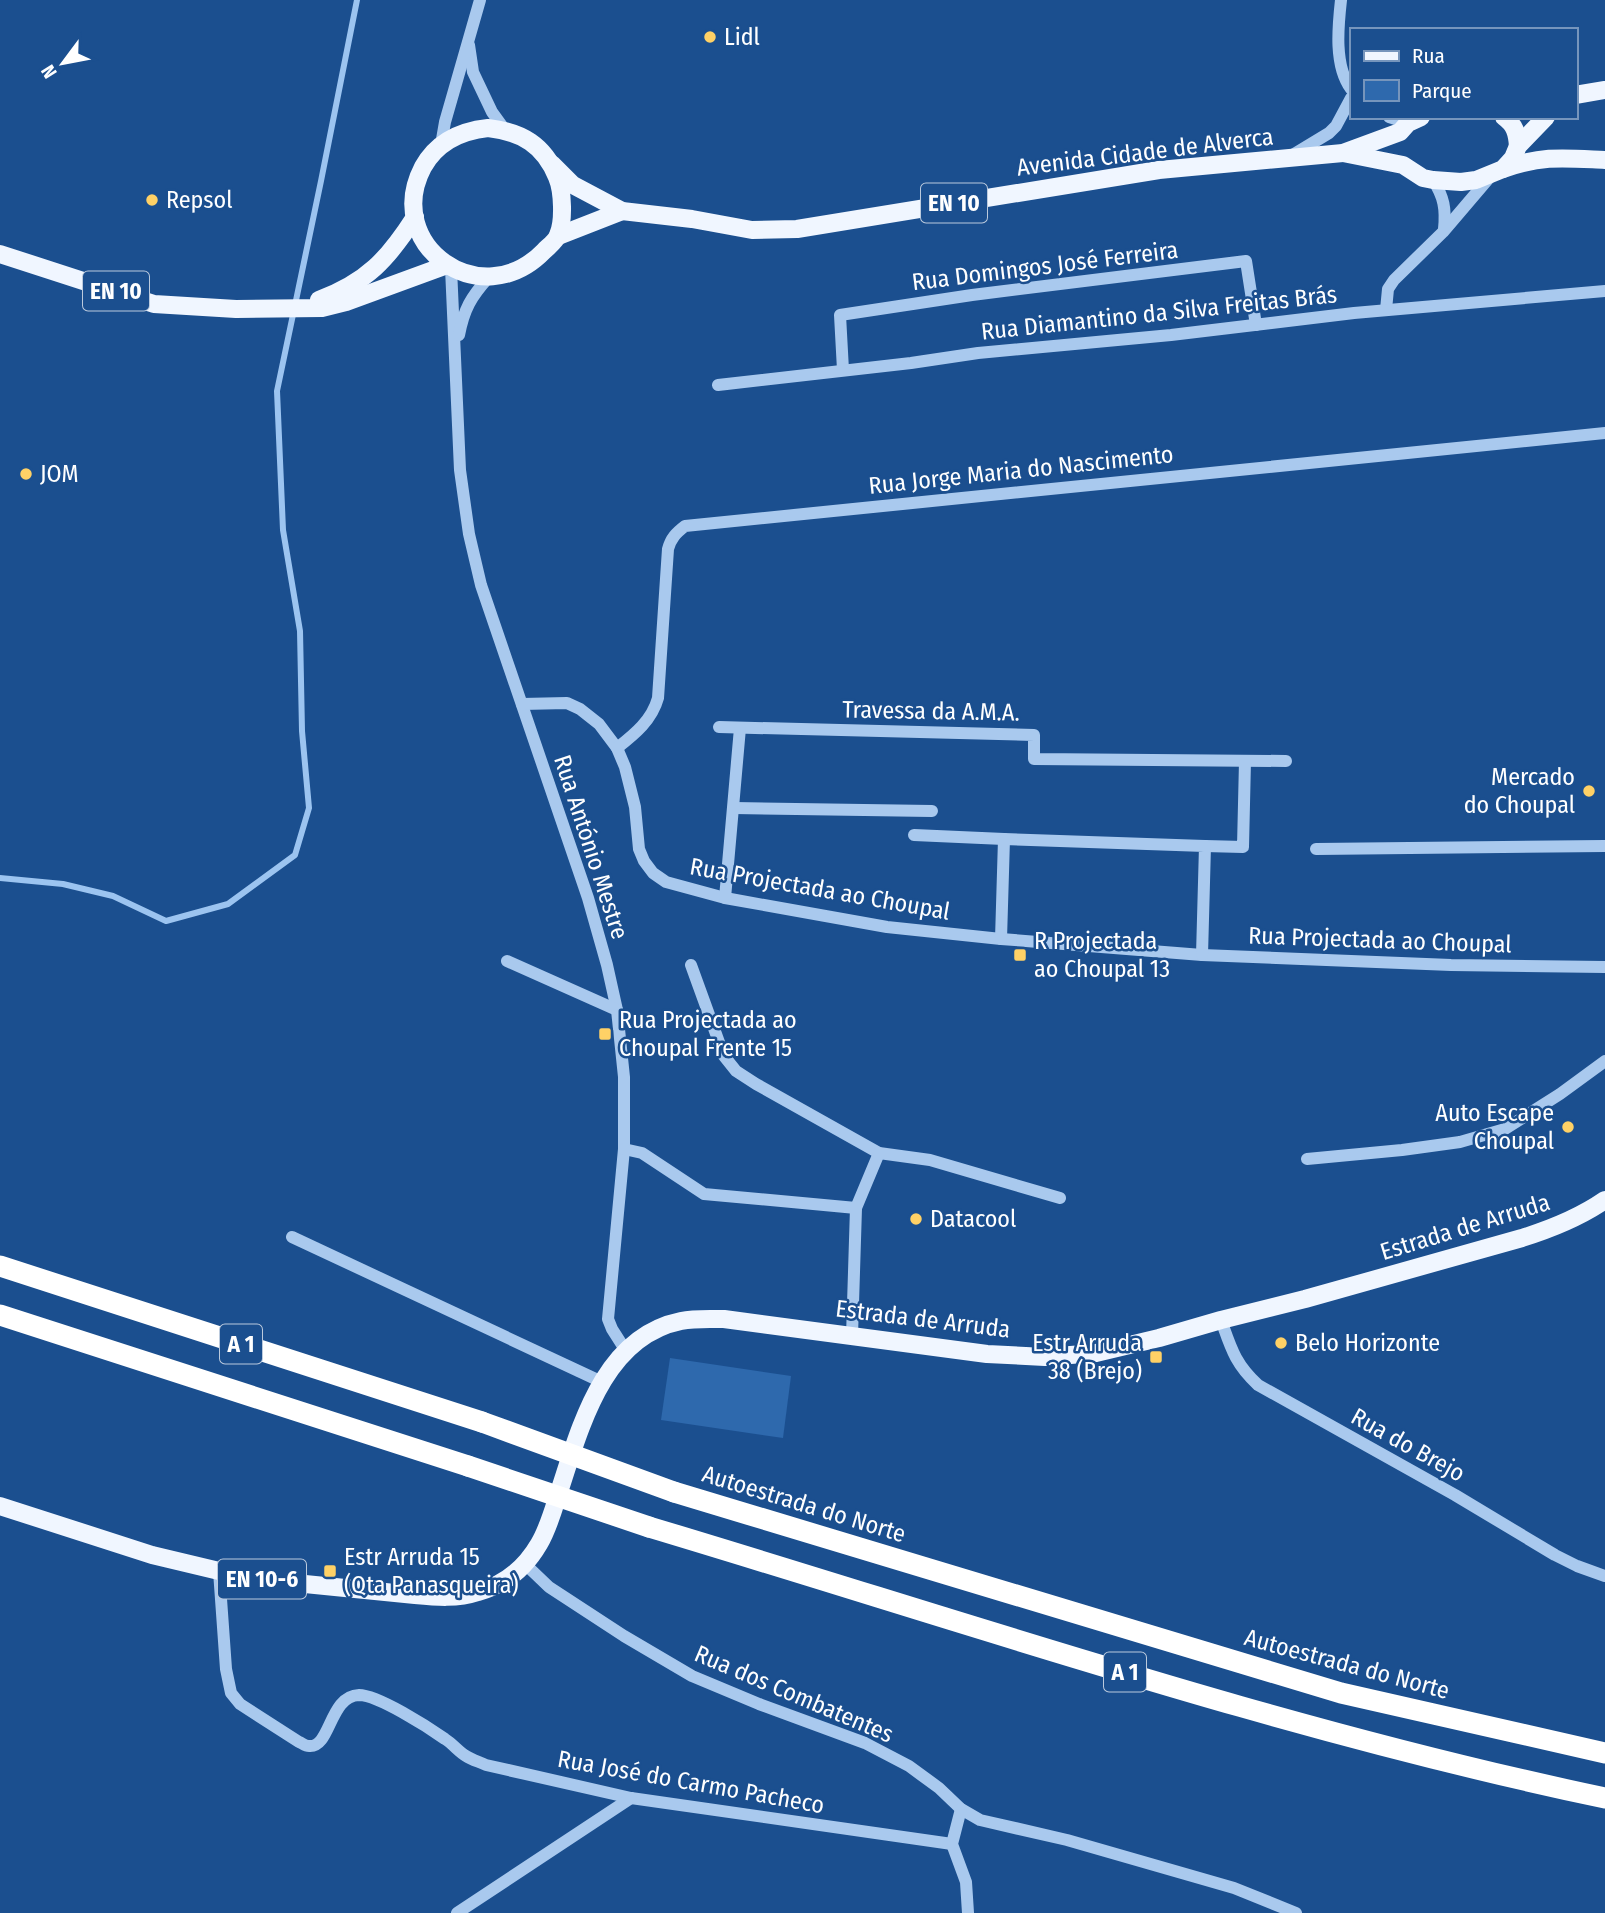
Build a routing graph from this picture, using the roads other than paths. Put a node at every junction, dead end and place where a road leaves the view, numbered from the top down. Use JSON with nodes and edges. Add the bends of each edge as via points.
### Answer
{"nodes":[{"id":1,"x":480,"y":0,"type":"edge"},
{"id":2,"x":1341,"y":0,"type":"edge"},
{"id":3,"x":468,"y":42,"type":"junction"},
{"id":4,"x":1350,"y":88,"type":"edge"},
{"id":5,"x":1605,"y":90,"type":"edge"},
{"id":6,"x":1577,"y":96,"type":"edge"},
{"id":7,"x":1350,"y":100,"type":"edge"},
{"id":8,"x":1507,"y":119,"type":"edge"},
{"id":9,"x":1543,"y":119,"type":"edge"},
{"id":10,"x":1404,"y":122,"type":"edge"},
{"id":11,"x":505,"y":130,"type":"junction"},
{"id":12,"x":441,"y":145,"type":"junction"},
{"id":13,"x":1518,"y":146,"type":"junction"},
{"id":14,"x":1343,"y":153,"type":"junction"},
{"id":15,"x":1287,"y":158,"type":"junction"},
{"id":16,"x":1605,"y":160,"type":"edge"},
{"id":17,"x":552,"y":164,"type":"junction"},
{"id":18,"x":1403,"y":165,"type":"junction"},
{"id":19,"x":1497,"y":172,"type":"junction"},
{"id":20,"x":1433,"y":180,"type":"junction"},
{"id":21,"x":622,"y":211,"type":"junction"},
{"id":22,"x":415,"y":217,"type":"junction"},
{"id":23,"x":1443,"y":232,"type":"junction"},
{"id":24,"x":558,"y":236,"type":"junction"},
{"id":25,"x":0,"y":254,"type":"edge"},
{"id":26,"x":449,"y":266,"type":"junction"},
{"id":27,"x":488,"y":278,"type":"junction"},
{"id":28,"x":1605,"y":291,"type":"edge"},
{"id":29,"x":297,"y":308,"type":"junction"},
{"id":30,"x":1386,"y":310,"type":"junction"},
{"id":31,"x":1256,"y":325,"type":"junction"},
{"id":32,"x":455,"y":360,"type":"junction"},
{"id":33,"x":843,"y":370,"type":"junction"},
{"id":34,"x":718,"y":385,"type":"dead end"},
{"id":35,"x":1605,"y":433,"type":"edge"},
{"id":36,"x":522,"y":704,"type":"junction"},
{"id":37,"x":719,"y":727,"type":"dead end"},
{"id":38,"x":740,"y":728,"type":"junction"},
{"id":39,"x":617,"y":748,"type":"junction"},
{"id":40,"x":1245,"y":761,"type":"junction"},
{"id":41,"x":1286,"y":761,"type":"dead end"},
{"id":42,"x":734,"y":808,"type":"junction"},
{"id":43,"x":932,"y":811,"type":"dead end"},
{"id":44,"x":915,"y":835,"type":"dead end"},
{"id":45,"x":1004,"y":839,"type":"junction"},
{"id":46,"x":1205,"y":846,"type":"junction"},
{"id":47,"x":1605,"y":846,"type":"edge"},
{"id":48,"x":1316,"y":849,"type":"dead end"},
{"id":49,"x":725,"y":898,"type":"junction"},
{"id":50,"x":1001,"y":939,"type":"junction"},
{"id":51,"x":1202,"y":955,"type":"junction"},
{"id":52,"x":506,"y":961,"type":"dead end"},
{"id":53,"x":691,"y":965,"type":"dead end"},
{"id":54,"x":1605,"y":967,"type":"edge"},
{"id":55,"x":617,"y":1010,"type":"junction"},
{"id":56,"x":1605,"y":1061,"type":"edge"},
{"id":57,"x":624,"y":1149,"type":"junction"},
{"id":58,"x":879,"y":1153,"type":"junction"},
{"id":59,"x":1307,"y":1159,"type":"dead end"},
{"id":60,"x":1060,"y":1198,"type":"dead end"},
{"id":61,"x":1605,"y":1200,"type":"edge"},
{"id":62,"x":856,"y":1208,"type":"junction"},
{"id":63,"x":292,"y":1237,"type":"dead end"},
{"id":64,"x":0,"y":1266,"type":"edge"},
{"id":65,"x":0,"y":1315,"type":"edge"},
{"id":66,"x":1221,"y":1320,"type":"junction"},
{"id":67,"x":852,"y":1336,"type":"junction"},
{"id":68,"x":626,"y":1351,"type":"junction"},
{"id":69,"x":602,"y":1382,"type":"junction"},
{"id":70,"x":0,"y":1506,"type":"edge"},
{"id":71,"x":525,"y":1564,"type":"junction"},
{"id":72,"x":219,"y":1571,"type":"junction"},
{"id":73,"x":1605,"y":1576,"type":"edge"},
{"id":74,"x":1605,"y":1753,"type":"edge"},
{"id":75,"x":1605,"y":1797,"type":"edge"},
{"id":76,"x":631,"y":1798,"type":"junction"},
{"id":77,"x":961,"y":1809,"type":"junction"},
{"id":78,"x":952,"y":1844,"type":"junction"},
{"id":79,"x":457,"y":1913,"type":"edge"},
{"id":80,"x":968,"y":1913,"type":"edge"},
{"id":81,"x":1296,"y":1913,"type":"edge"}],
"edges":[{"from":1,"to":3,"type":"street"},
{"from":2,"to":4,"type":"street","via":[[1341,66]]},
{"from":3,"to":11,"type":"street","via":[[473,72]]},
{"from":3,"to":12,"type":"street"},
{"from":5,"to":6,"type":"main road"},
{"from":7,"to":15,"type":"street","via":[[1329,133]]},
{"from":8,"to":13,"type":"main road","via":[[1513,124]]},
{"from":9,"to":13,"type":"main road"},
{"from":10,"to":14,"type":"main road","name":"Avenida Cidade de Alverca"},
{"from":10,"to":18,"type":"main road","name":"Avenida Cidade de Alverca","via":[[1396,144]]},
{"from":11,"to":12,"type":"main road","number":"EN 10","via":[[471,130]]},
{"from":11,"to":17,"type":"main road","number":"EN 10","via":[[523,137]]},
{"from":12,"to":22,"type":"main road","number":"EN 10","via":[[418,177]]},
{"from":13,"to":19,"type":"main road","via":[[1513,158]]},
{"from":14,"to":15,"type":"main road","name":"Avenida Cidade de Alverca","number":"EN 10"},
{"from":14,"to":18,"type":"main road","name":"Avenida Cidade de Alverca","number":"EN 10"},
{"from":15,"to":21,"type":"main road","name":"Avenida Cidade de Alverca","number":"EN 10","via":[[1159,170],[797,229],[752,230]]},
{"from":16,"to":19,"type":"main road","name":"Avenida Cidade de Alverca","via":[[1542,158]]},
{"from":17,"to":21,"type":"main road","name":"Avenida Cidade de Alverca","number":"EN 10","via":[[573,185]]},
{"from":17,"to":24,"type":"main road","via":[[562,205]]},
{"from":18,"to":20,"type":"main road","name":"Avenida Cidade de Alverca"},
{"from":19,"to":20,"type":"main road","name":"Avenida Cidade de Alverca","via":[[1461,182]]},
{"from":19,"to":23,"type":"street"},
{"from":20,"to":23,"type":"street","via":[[1444,201]]},
{"from":21,"to":24,"type":"main road","name":"Avenida Cidade de Alverca","number":"EN 10"},
{"from":22,"to":26,"type":"main road","number":"EN 10","via":[[432,252]]},
{"from":22,"to":29,"type":"main road","number":"EN 10","via":[[373,271]]},
{"from":23,"to":30,"type":"street","via":[[1394,280]]},
{"from":24,"to":27,"type":"main road","number":"EN 10","via":[[532,263],[512,274]]},
{"from":25,"to":29,"type":"main road","number":"EN 10","via":[[154,304]]},
{"from":26,"to":27,"type":"main road","number":"EN 10"},
{"from":26,"to":29,"type":"main road","number":"EN 10","via":[[346,302]]},
{"from":26,"to":32,"type":"street","name":"Rua António Mestre"},
{"from":27,"to":32,"type":"street","name":"Rua António Mestre","via":[[465,310]]},
{"from":28,"to":30,"type":"street","name":"Rua Diamantino da Silva Freitas Brás"},
{"from":30,"to":31,"type":"street","name":"Rua Diamantino da Silva Freitas Brás"},
{"from":31,"to":33,"type":"street","name":"Rua Diamantino da Silva Freitas Brás"},
{"from":31,"to":33,"type":"street","name":"Rua Domingos José Ferreira","via":[[1246,261],[840,315]]},
{"from":32,"to":36,"type":"street","name":"Rua António Mestre","via":[[460,470],[469,534],[481,585]]},
{"from":33,"to":34,"type":"street","name":"Rua Diamantino da Silva Freitas Brás"},
{"from":35,"to":39,"type":"street","name":"Rua Jorge Maria do Nascimento","via":[[685,526],[668,549],[655,708],[638,731]]},
{"from":36,"to":39,"type":"street","name":"Rua Projectada ao Choupal","via":[[567,704],[580,709]]},
{"from":36,"to":55,"type":"street","name":"Rua António Mestre","via":[[588,898]]},
{"from":37,"to":38,"type":"street","name":"Travessa da A.M.A."},
{"from":38,"to":40,"type":"street","name":"Travessa da A.M.A.","via":[[1034,735],[1034,759]]},
{"from":38,"to":42,"type":"street"},
{"from":39,"to":49,"type":"street","name":"Rua Projectada ao Choupal","via":[[631,787],[644,861],[666,882]]},
{"from":40,"to":41,"type":"street","name":"Travessa da A.M.A."},
{"from":40,"to":46,"type":"street","via":[[1243,847]]},
{"from":42,"to":43,"type":"street"},
{"from":42,"to":49,"type":"street"},
{"from":44,"to":45,"type":"street"},
{"from":45,"to":46,"type":"street"},
{"from":45,"to":50,"type":"street"},
{"from":46,"to":51,"type":"street"},
{"from":47,"to":48,"type":"street"},
{"from":49,"to":50,"type":"street","name":"Rua Projectada ao Choupal","via":[[887,927]]},
{"from":50,"to":51,"type":"street","name":"Rua Projectada ao Choupal"},
{"from":51,"to":54,"type":"street","name":"Rua Projectada ao Choupal"},
{"from":52,"to":55,"type":"street"},
{"from":53,"to":58,"type":"street","via":[[729,1064]]},
{"from":55,"to":57,"type":"street","name":"Rua António Mestre","via":[[624,1077]]},
{"from":56,"to":59,"type":"street","via":[[1505,1129],[1460,1142]]},
{"from":57,"to":62,"type":"street","via":[[642,1153],[704,1194]]},
{"from":57,"to":68,"type":"street","name":"Rua António Mestre","via":[[608,1319]]},
{"from":58,"to":60,"type":"street","via":[[930,1160]]},
{"from":58,"to":62,"type":"street"},
{"from":61,"to":66,"type":"main road","name":"Estrada de Arruda","number":"EN 10-6","via":[[1556,1227],[1522,1238]]},
{"from":62,"to":67,"type":"street"},
{"from":63,"to":69,"type":"street"},
{"from":64,"to":74,"type":"highway","name":"Autoestrada do Norte","number":"A 1","bridge":true,"via":[[482,1422],[674,1492],[1341,1693]]},
{"from":65,"to":75,"type":"highway","number":"A 1","bridge":true,"via":[[649,1527],[1064,1654],[1331,1731]]},
{"from":66,"to":67,"type":"main road","name":"Estrada de Arruda","number":"EN 10-6","via":[[1096,1353],[1045,1357]]},
{"from":66,"to":73,"type":"street","name":"Rua do Brejo","via":[[1236,1361],[1258,1385],[1555,1555]]},
{"from":67,"to":68,"type":"main road","name":"Estrada de Arruda","number":"EN 10-6","via":[[704,1319],[663,1327]]},
{"from":68,"to":69,"type":"main road","name":"Estrada de Arruda","number":"EN 10-6"},
{"from":69,"to":71,"type":"main road","name":"Estrada de Arruda","number":"EN 10-6","via":[[544,1535]]},
{"from":70,"to":72,"type":"main road","number":"EN 10-6"},
{"from":71,"to":72,"type":"main road","number":"EN 10-6","via":[[499,1584],[456,1597]]},
{"from":71,"to":77,"type":"street","name":"Rua dos Combatentes","via":[[549,1587],[692,1676],[864,1742],[919,1773]]},
{"from":72,"to":76,"type":"street","name":"Rua José do Carmo Pacheco","via":[[231,1693],[240,1704],[299,1742],[318,1744],[339,1706],[360,1695],[388,1704],[486,1765]]},
{"from":76,"to":78,"type":"street","name":"Rua José do Carmo Pacheco"},
{"from":76,"to":79,"type":"street"},
{"from":77,"to":78,"type":"street"},
{"from":77,"to":81,"type":"street","name":"Rua dos Combatentes","via":[[980,1820],[1234,1888]]},
{"from":78,"to":80,"type":"street","via":[[966,1882]]}]}
